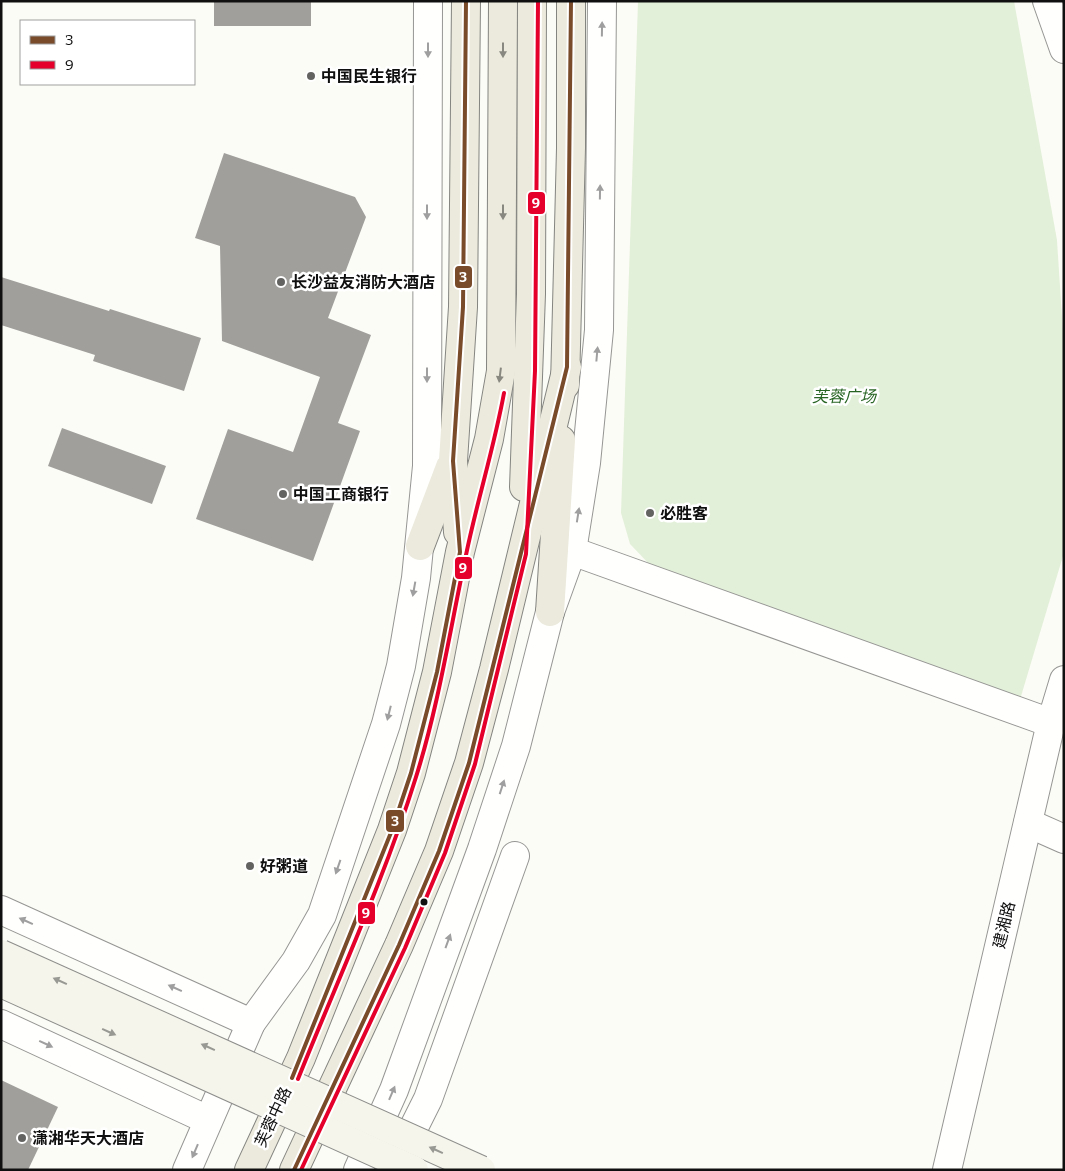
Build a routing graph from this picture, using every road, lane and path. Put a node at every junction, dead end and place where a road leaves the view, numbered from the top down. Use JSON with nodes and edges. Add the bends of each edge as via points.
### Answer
{"nodes":[{"id":1,"x":428,"y":1,"type":"edge"},
{"id":2,"x":466,"y":1,"type":"edge"},
{"id":3,"x":503,"y":1,"type":"edge"},
{"id":4,"x":532,"y":1,"type":"edge"},
{"id":5,"x":571,"y":1,"type":"edge"},
{"id":6,"x":602,"y":1,"type":"edge"},
{"id":7,"x":1047,"y":1,"type":"edge"},
{"id":8,"x":1064,"y":49,"type":"edge"},
{"id":9,"x":566,"y":367,"type":"junction"},
{"id":10,"x":453,"y":461,"type":"junction"},
{"id":11,"x":420,"y":546,"type":"junction"},
{"id":12,"x":572,"y":551,"type":"junction"},
{"id":13,"x":460,"y":552,"type":"junction"},
{"id":14,"x":520,"y":553,"type":"junction"},
{"id":15,"x":550,"y":612,"type":"junction"},
{"id":16,"x":1064,"y":680,"type":"edge"},
{"id":17,"x":1051,"y":723,"type":"junction"},
{"id":18,"x":1028,"y":823,"type":"junction"},
{"id":19,"x":1064,"y":839,"type":"edge"},
{"id":20,"x":515,"y":856,"type":"dead end"},
{"id":21,"x":1,"y":910,"type":"edge"},
{"id":22,"x":1,"y":954,"type":"edge"},
{"id":23,"x":1,"y":983,"type":"edge"},
{"id":24,"x":251,"y":1023,"type":"junction"},
{"id":25,"x":1,"y":1024,"type":"edge"},
{"id":26,"x":208,"y":1120,"type":"junction"},
{"id":27,"x":187,"y":1170,"type":"edge"},
{"id":28,"x":249,"y":1170,"type":"edge"},
{"id":29,"x":294,"y":1170,"type":"edge"},
{"id":30,"x":358,"y":1170,"type":"edge"},
{"id":31,"x":393,"y":1170,"type":"edge"},
{"id":32,"x":414,"y":1170,"type":"edge"},
{"id":33,"x":481,"y":1170,"type":"edge"},
{"id":34,"x":946,"y":1170,"type":"edge"}],
"edges":[{"from":1,"to":11,"type":"street","one_way":true,"via":[[427,466]]},
{"from":2,"to":10,"type":"main road","via":[[463,307]]},
{"from":3,"to":13,"type":"main road","one_way":true,"via":[[501,371],[489,439]]},
{"from":4,"to":14,"type":"main road","via":[[530,333]]},
{"from":5,"to":9,"type":"main road"},
{"from":12,"to":6,"type":"street","one_way":true,"via":[[586,463],[599,330]]},
{"from":7,"to":8,"type":"street"},
{"from":9,"to":14,"type":"main road"},
{"from":9,"to":15,"type":"main road"},
{"from":10,"to":11,"type":"main road"},
{"from":10,"to":13,"type":"main road"},
{"from":11,"to":24,"type":"street","one_way":true,"via":[[401,666],[386,724],[322,915],[296,961]]},
{"from":12,"to":15,"type":"street"},
{"from":12,"to":17,"type":"street"},
{"from":13,"to":28,"type":"main road","name":"芙蓉中路","via":[[437,672],[411,773],[392,830],[301,1058]]},
{"from":14,"to":29,"type":"main road","via":[[469,763],[439,851]]},
{"from":30,"to":15,"type":"street","one_way":true,"via":[[394,1090],[482,849],[516,746]]},
{"from":16,"to":17,"type":"street","name":"建湘路"},
{"from":17,"to":18,"type":"street","name":"建湘路"},
{"from":18,"to":19,"type":"street"},
{"from":18,"to":34,"type":"street","name":"建湘路"},
{"from":20,"to":31,"type":"street","via":[[428,1099]]},
{"from":24,"to":21,"type":"street","one_way":true},
{"from":33,"to":22,"type":"main road","one_way":true,"bridge":true},
{"from":23,"to":32,"type":"main road","one_way":true,"bridge":true},
{"from":24,"to":26,"type":"street"},
{"from":25,"to":26,"type":"street","one_way":true},
{"from":26,"to":27,"type":"street","one_way":true}]}
